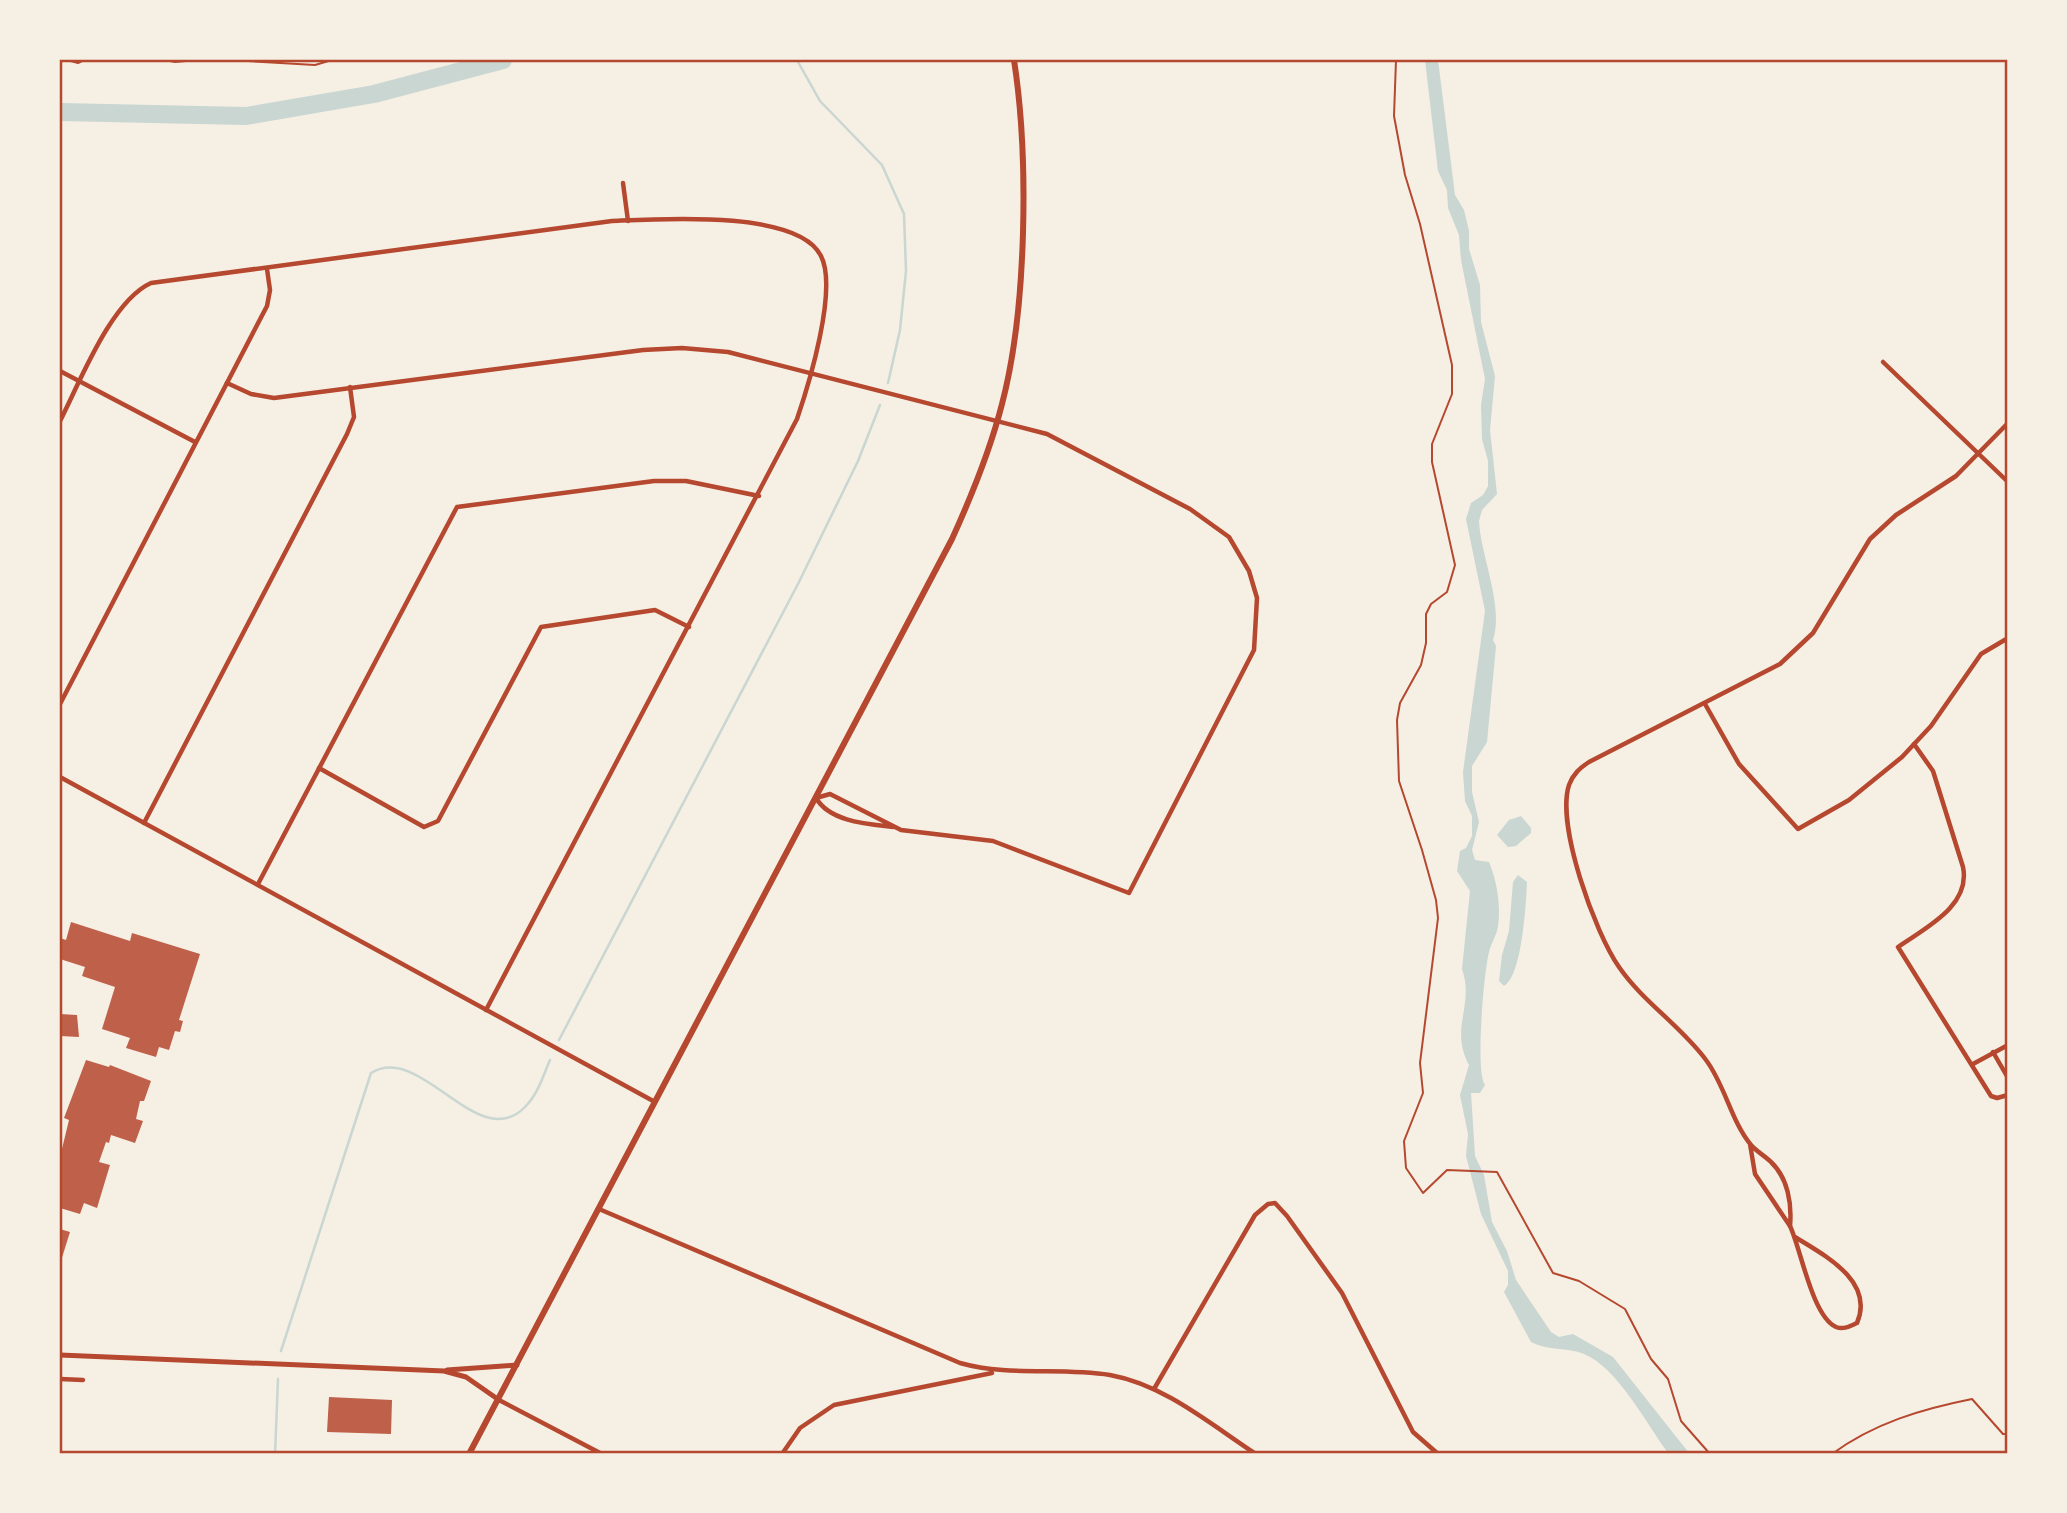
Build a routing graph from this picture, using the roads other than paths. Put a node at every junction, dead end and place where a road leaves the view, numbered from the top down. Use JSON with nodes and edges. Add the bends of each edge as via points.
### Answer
{"nodes":[{"id":1,"x":1014,"y":60,"type":"edge"},
{"id":2,"x":623,"y":183,"type":"dead end"},
{"id":3,"x":628,"y":221,"type":"junction"},
{"id":4,"x":267,"y":269,"type":"junction"},
{"id":5,"x":1883,"y":362,"type":"dead end"},
{"id":6,"x":60,"y":371,"type":"edge"},
{"id":7,"x":812,"y":371,"type":"junction"},
{"id":8,"x":80,"y":382,"type":"junction"},
{"id":9,"x":227,"y":383,"type":"junction"},
{"id":10,"x":351,"y":387,"type":"junction"},
{"id":11,"x":60,"y":421,"type":"edge"},
{"id":12,"x":998,"y":421,"type":"junction"},
{"id":13,"x":2007,"y":423,"type":"edge"},
{"id":14,"x":195,"y":442,"type":"junction"},
{"id":15,"x":1978,"y":453,"type":"junction"},
{"id":16,"x":2007,"y":482,"type":"edge"},
{"id":17,"x":759,"y":496,"type":"junction"},
{"id":18,"x":689,"y":627,"type":"junction"},
{"id":19,"x":2007,"y":638,"type":"edge"},
{"id":20,"x":60,"y":704,"type":"edge"},
{"id":21,"x":1705,"y":704,"type":"junction"},
{"id":22,"x":1914,"y":744,"type":"junction"},
{"id":23,"x":319,"y":768,"type":"junction"},
{"id":24,"x":60,"y":777,"type":"edge"},
{"id":25,"x":816,"y":799,"type":"junction"},
{"id":26,"x":144,"y":823,"type":"junction"},
{"id":27,"x":894,"y":827,"type":"junction"},
{"id":28,"x":258,"y":884,"type":"junction"},
{"id":29,"x":486,"y":1010,"type":"junction"},
{"id":30,"x":2007,"y":1045,"type":"edge"},
{"id":31,"x":1993,"y":1052,"type":"junction"},
{"id":32,"x":1973,"y":1064,"type":"junction"},
{"id":33,"x":2007,"y":1078,"type":"edge"},
{"id":34,"x":2007,"y":1095,"type":"edge"},
{"id":35,"x":655,"y":1103,"type":"junction"},
{"id":36,"x":1750,"y":1144,"type":"junction"},
{"id":37,"x":599,"y":1209,"type":"junction"},
{"id":38,"x":1790,"y":1226,"type":"junction"},
{"id":39,"x":1795,"y":1237,"type":"junction"},
{"id":40,"x":60,"y":1355,"type":"edge"},
{"id":41,"x":517,"y":1365,"type":"junction"},
{"id":42,"x":444,"y":1371,"type":"junction"},
{"id":43,"x":998,"y":1372,"type":"junction"},
{"id":44,"x":60,"y":1379,"type":"edge"},
{"id":45,"x":83,"y":1380,"type":"dead end"},
{"id":46,"x":1154,"y":1389,"type":"junction"},
{"id":47,"x":499,"y":1400,"type":"junction"},
{"id":48,"x":784,"y":1452,"type":"edge"},
{"id":49,"x":1437,"y":1452,"type":"edge"},
{"id":50,"x":469,"y":1454,"type":"edge"},
{"id":51,"x":603,"y":1454,"type":"edge"},
{"id":52,"x":1256,"y":1454,"type":"edge"}],
"edges":[{"from":1,"to":12,"type":"main road","via":[[1021,162],[1018,300]]},
{"from":2,"to":3,"type":"street"},
{"from":3,"to":4,"type":"street"},
{"from":3,"to":7,"type":"street","via":[[684,218],[740,223],[784,230],[813,245],[825,264],[826,284]]},
{"from":4,"to":8,"type":"street","via":[[151,283],[133,292],[117,312]]},
{"from":4,"to":9,"type":"street","via":[[267,306]]},
{"from":5,"to":15,"type":"street"},
{"from":6,"to":8,"type":"street"},
{"from":7,"to":10,"type":"street","via":[[728,352],[665,348]]},
{"from":7,"to":12,"type":"street"},
{"from":7,"to":17,"type":"street","via":[[797,419]]},
{"from":8,"to":11,"type":"street"},
{"from":8,"to":14,"type":"street"},
{"from":9,"to":10,"type":"street","via":[[267,398]]},
{"from":9,"to":14,"type":"street"},
{"from":10,"to":26,"type":"street","via":[[354,417],[347,434]]},
{"from":12,"to":25,"type":"main road","via":[[952,539]]},
{"from":12,"to":27,"type":"street","via":[[1047,434],[1206,518],[1228,537],[1249,571],[1258,606],[1254,650],[1129,893],[993,841],[929,836]]},
{"from":13,"to":15,"type":"street"},
{"from":14,"to":20,"type":"street"},
{"from":15,"to":16,"type":"street"},
{"from":15,"to":21,"type":"street","via":[[1956,476],[1896,515],[1870,539],[1800,646],[1765,674]]},
{"from":17,"to":18,"type":"street"},
{"from":17,"to":23,"type":"street","via":[[699,482],[654,481],[457,507]]},
{"from":18,"to":23,"type":"street","via":[[655,610],[541,627],[431,827]]},
{"from":18,"to":29,"type":"street"},
{"from":19,"to":22,"type":"street","via":[[1981,654]]},
{"from":21,"to":22,"type":"street","via":[[1738,764],[1798,829],[1849,800]]},
{"from":21,"to":36,"type":"street","via":[[1590,762],[1573,777],[1566,807],[1576,865],[1612,957],[1695,1045]]},
{"from":22,"to":32,"type":"street","via":[[1933,771],[1964,883],[1950,908],[1898,947]]},
{"from":23,"to":28,"type":"street"},
{"from":24,"to":26,"type":"street"},
{"from":25,"to":27,"type":"street","via":[[824,810]]},
{"from":25,"to":27,"type":"street","via":[[830,793]]},
{"from":25,"to":35,"type":"main road"},
{"from":26,"to":28,"type":"street"},
{"from":28,"to":29,"type":"street"},
{"from":29,"to":35,"type":"street"},
{"from":30,"to":31,"type":"street"},
{"from":31,"to":32,"type":"street"},
{"from":31,"to":33,"type":"street"},
{"from":32,"to":34,"type":"street","via":[[1991,1096]]},
{"from":35,"to":37,"type":"main road"},
{"from":36,"to":38,"type":"street","via":[[1755,1174]]},
{"from":36,"to":38,"type":"street","via":[[1780,1172],[1791,1209]]},
{"from":37,"to":41,"type":"main road"},
{"from":37,"to":43,"type":"street","via":[[945,1357]]},
{"from":38,"to":39,"type":"street"},
{"from":39,"to":39,"type":"street","via":[[1821,1311],[1836,1327],[1857,1323],[1861,1302],[1844,1269]]},
{"from":40,"to":42,"type":"street"},
{"from":41,"to":42,"type":"street"},
{"from":41,"to":47,"type":"main road"},
{"from":42,"to":47,"type":"street","via":[[466,1377]]},
{"from":43,"to":46,"type":"street","via":[[1107,1375]]},
{"from":43,"to":48,"type":"street","via":[[834,1405],[808,1421]]},
{"from":44,"to":45,"type":"street"},
{"from":46,"to":49,"type":"street","via":[[1255,1215],[1269,1204],[1280,1206],[1342,1293],[1413,1432]]},
{"from":46,"to":52,"type":"street"},
{"from":47,"to":50,"type":"main road"},
{"from":47,"to":51,"type":"street"}]}
